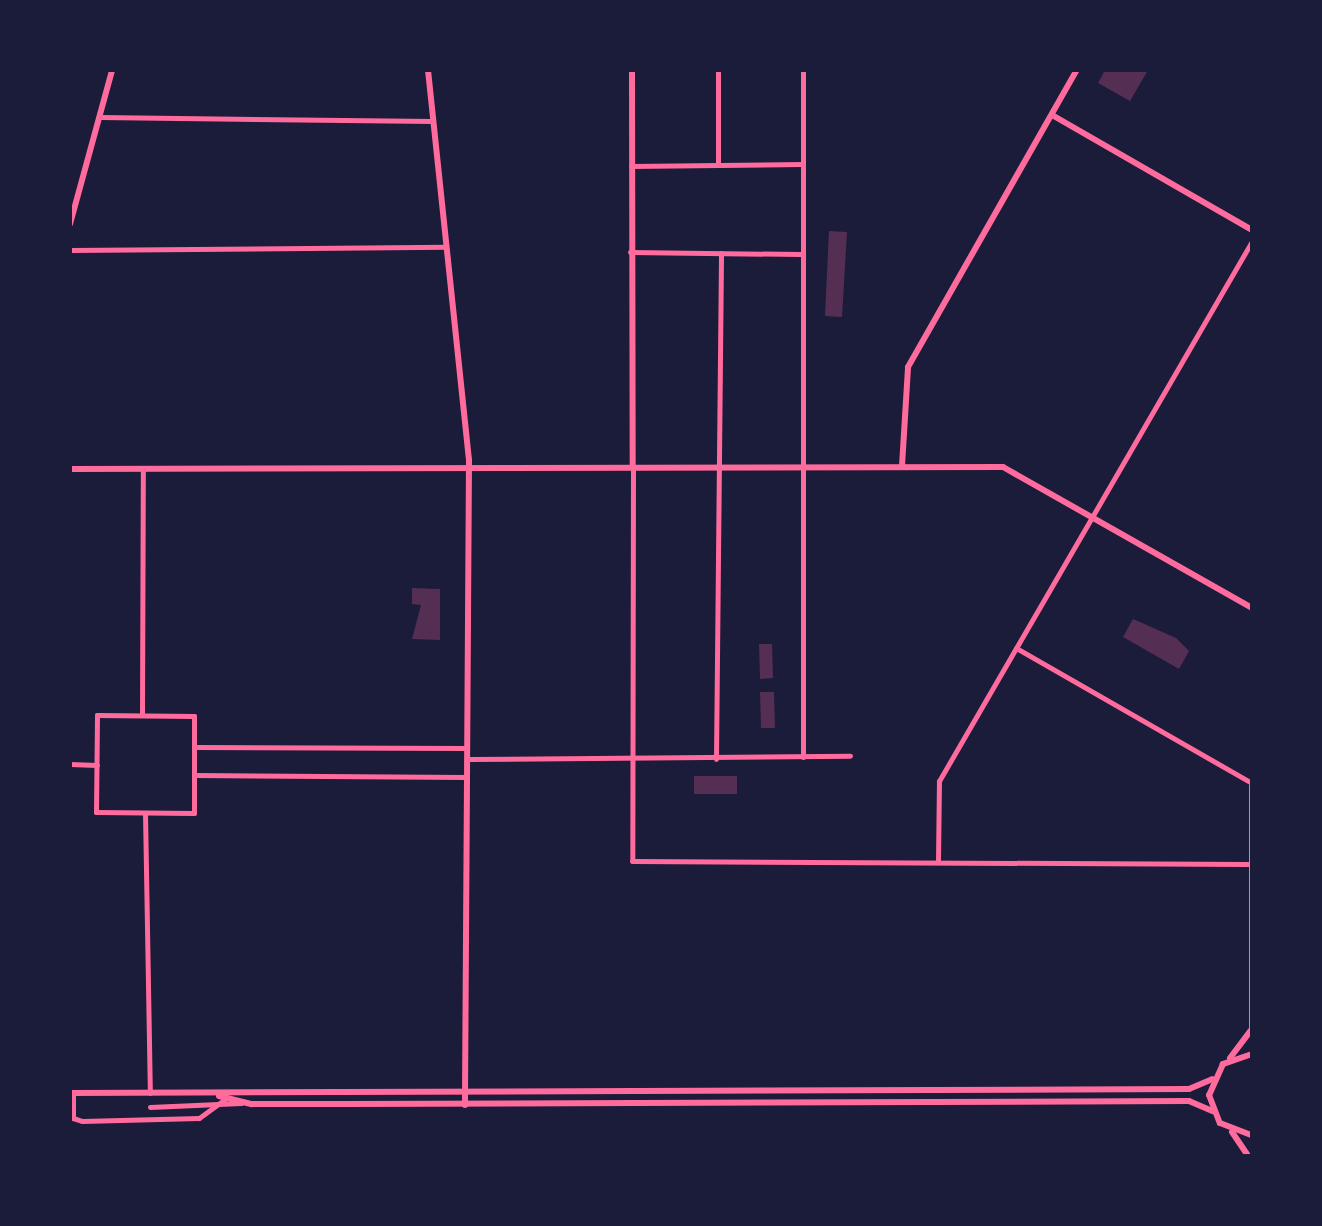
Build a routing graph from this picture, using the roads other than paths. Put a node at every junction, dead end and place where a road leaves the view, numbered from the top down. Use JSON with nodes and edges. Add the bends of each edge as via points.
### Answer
{"nodes":[{"id":1,"x":112,"y":70,"type":"edge"},
{"id":2,"x":428,"y":70,"type":"edge"},
{"id":3,"x":632,"y":70,"type":"edge"},
{"id":4,"x":718,"y":70,"type":"edge"},
{"id":5,"x":803,"y":70,"type":"edge"},
{"id":6,"x":1077,"y":70,"type":"edge"},
{"id":7,"x":1052,"y":116,"type":"junction"},
{"id":8,"x":100,"y":117,"type":"junction"},
{"id":9,"x":433,"y":121,"type":"junction"},
{"id":10,"x":718,"y":163,"type":"junction"},
{"id":11,"x":802,"y":164,"type":"junction"},
{"id":12,"x":631,"y":166,"type":"junction"},
{"id":13,"x":70,"y":224,"type":"edge"},
{"id":14,"x":1252,"y":230,"type":"edge"},
{"id":15,"x":1252,"y":240,"type":"edge"},
{"id":16,"x":446,"y":247,"type":"junction"},
{"id":17,"x":70,"y":250,"type":"edge"},
{"id":18,"x":630,"y":252,"type":"junction"},
{"id":19,"x":721,"y":253,"type":"junction"},
{"id":20,"x":801,"y":254,"type":"junction"},
{"id":21,"x":805,"y":466,"type":"junction"},
{"id":22,"x":902,"y":466,"type":"junction"},
{"id":23,"x":470,"y":468,"type":"junction"},
{"id":24,"x":634,"y":468,"type":"junction"},
{"id":25,"x":721,"y":468,"type":"junction"},
{"id":26,"x":70,"y":469,"type":"edge"},
{"id":27,"x":144,"y":470,"type":"junction"},
{"id":28,"x":1093,"y":516,"type":"junction"},
{"id":29,"x":1252,"y":608,"type":"edge"},
{"id":30,"x":1016,"y":648,"type":"junction"},
{"id":31,"x":142,"y":715,"type":"junction"},
{"id":32,"x":194,"y":746,"type":"junction"},
{"id":33,"x":468,"y":748,"type":"junction"},
{"id":34,"x":850,"y":756,"type":"dead end"},
{"id":35,"x":803,"y":757,"type":"junction"},
{"id":36,"x":632,"y":758,"type":"junction"},
{"id":37,"x":469,"y":759,"type":"junction"},
{"id":38,"x":716,"y":759,"type":"junction"},
{"id":39,"x":70,"y":764,"type":"edge"},
{"id":40,"x":97,"y":764,"type":"junction"},
{"id":41,"x":194,"y":775,"type":"junction"},
{"id":42,"x":469,"y":777,"type":"junction"},
{"id":43,"x":1252,"y":785,"type":"edge"},
{"id":44,"x":145,"y":812,"type":"junction"},
{"id":45,"x":938,"y":862,"type":"junction"},
{"id":46,"x":1248,"y":864,"type":"junction"},
{"id":47,"x":1251,"y":1032,"type":"edge"},
{"id":48,"x":1252,"y":1054,"type":"edge"},
{"id":49,"x":1229,"y":1060,"type":"junction"},
{"id":50,"x":1212,"y":1079,"type":"junction"},
{"id":51,"x":150,"y":1092,"type":"junction"},
{"id":52,"x":465,"y":1092,"type":"junction"},
{"id":53,"x":71,"y":1093,"type":"edge"},
{"id":54,"x":208,"y":1093,"type":"junction"},
{"id":55,"x":238,"y":1093,"type":"junction"},
{"id":56,"x":226,"y":1098,"type":"junction"},
{"id":57,"x":244,"y":1103,"type":"junction"},
{"id":58,"x":465,"y":1105,"type":"junction"},
{"id":59,"x":150,"y":1106,"type":"dead end"},
{"id":60,"x":216,"y":1106,"type":"junction"},
{"id":61,"x":1212,"y":1111,"type":"junction"},
{"id":62,"x":1232,"y":1132,"type":"junction"},
{"id":63,"x":1252,"y":1136,"type":"edge"},
{"id":64,"x":1248,"y":1156,"type":"edge"}],
"edges":[{"from":1,"to":8,"type":"street"},
{"from":2,"to":9,"type":"street"},
{"from":3,"to":12,"type":"street"},
{"from":4,"to":10,"type":"street"},
{"from":5,"to":11,"type":"street"},
{"from":6,"to":7,"type":"street"},
{"from":7,"to":14,"type":"street"},
{"from":7,"to":22,"type":"street","via":[[908,367]]},
{"from":8,"to":9,"type":"street"},
{"from":8,"to":13,"type":"street"},
{"from":9,"to":16,"type":"street"},
{"from":10,"to":11,"type":"street"},
{"from":10,"to":12,"type":"street"},
{"from":11,"to":20,"type":"street"},
{"from":12,"to":18,"type":"street"},
{"from":15,"to":28,"type":"street"},
{"from":16,"to":17,"type":"street"},
{"from":16,"to":23,"type":"street"},
{"from":18,"to":19,"type":"street"},
{"from":18,"to":24,"type":"street"},
{"from":19,"to":20,"type":"street"},
{"from":19,"to":25,"type":"street"},
{"from":20,"to":21,"type":"street"},
{"from":21,"to":22,"type":"street"},
{"from":21,"to":25,"type":"street"},
{"from":21,"to":35,"type":"street"},
{"from":22,"to":28,"type":"street","via":[[1003,466]]},
{"from":23,"to":24,"type":"street"},
{"from":23,"to":27,"type":"street"},
{"from":23,"to":33,"type":"street"},
{"from":24,"to":25,"type":"street"},
{"from":24,"to":36,"type":"street"},
{"from":25,"to":38,"type":"street"},
{"from":26,"to":27,"type":"street"},
{"from":27,"to":31,"type":"street"},
{"from":28,"to":29,"type":"street"},
{"from":28,"to":30,"type":"street"},
{"from":30,"to":43,"type":"street"},
{"from":30,"to":45,"type":"street","via":[[939,780]]},
{"from":31,"to":32,"type":"street","via":[[194,716]]},
{"from":31,"to":40,"type":"street","via":[[97,715]]},
{"from":32,"to":33,"type":"street"},
{"from":32,"to":41,"type":"street"},
{"from":33,"to":37,"type":"street"},
{"from":34,"to":35,"type":"street"},
{"from":35,"to":38,"type":"street"},
{"from":36,"to":37,"type":"street"},
{"from":36,"to":38,"type":"street"},
{"from":36,"to":45,"type":"street","via":[[632,861]]},
{"from":37,"to":42,"type":"street"},
{"from":39,"to":40,"type":"street"},
{"from":40,"to":44,"type":"street","via":[[96,812]]},
{"from":41,"to":42,"type":"street"},
{"from":41,"to":44,"type":"street","via":[[194,813]]},
{"from":42,"to":52,"type":"street"},
{"from":43,"to":46,"type":"street"},
{"from":44,"to":51,"type":"street"},
{"from":45,"to":46,"type":"street"},
{"from":46,"to":47,"type":"street"},
{"from":47,"to":49,"type":"street"},
{"from":48,"to":49,"type":"street"},
{"from":49,"to":50,"type":"street"},
{"from":50,"to":52,"type":"street","via":[[1189,1088]]},
{"from":50,"to":61,"type":"street"},
{"from":51,"to":53,"type":"street"},
{"from":51,"to":54,"type":"street"},
{"from":52,"to":55,"type":"street"},
{"from":52,"to":58,"type":"street"},
{"from":53,"to":60,"type":"street","via":[[72,1118],[199,1118]]},
{"from":54,"to":55,"type":"street"},
{"from":54,"to":56,"type":"street"},
{"from":55,"to":56,"type":"street"},
{"from":56,"to":57,"type":"street"},
{"from":56,"to":60,"type":"street"},
{"from":57,"to":58,"type":"street"},
{"from":57,"to":60,"type":"street"},
{"from":58,"to":61,"type":"street","via":[[1188,1101]]},
{"from":59,"to":60,"type":"street"},
{"from":61,"to":62,"type":"street"},
{"from":62,"to":63,"type":"street"},
{"from":62,"to":64,"type":"street"}]}
